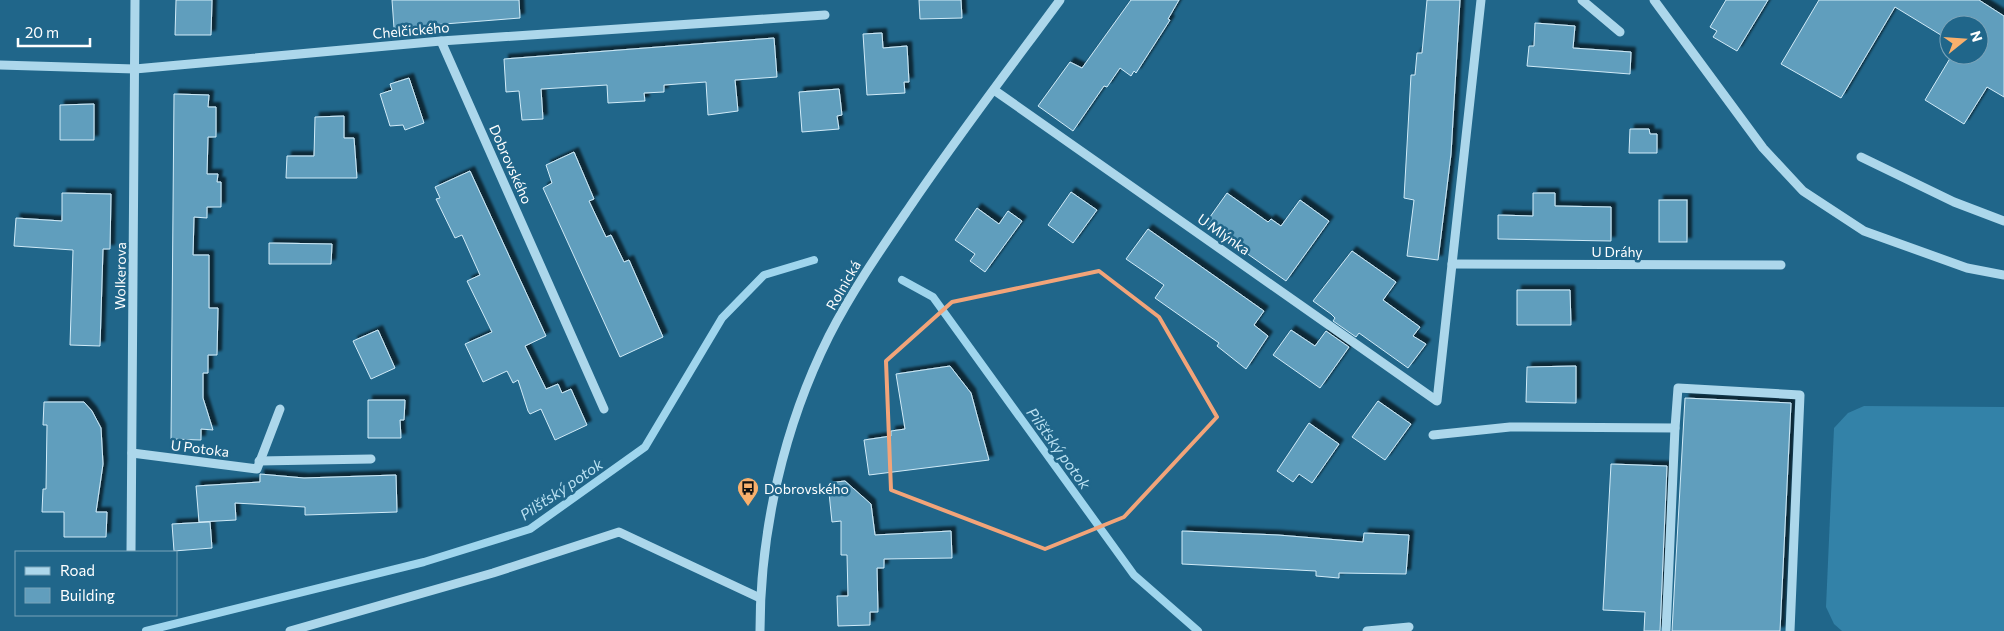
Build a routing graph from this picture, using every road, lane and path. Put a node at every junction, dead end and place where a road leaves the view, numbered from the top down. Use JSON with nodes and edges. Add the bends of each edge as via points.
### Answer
{"nodes":[{"id":1,"x":135,"y":0,"type":"edge"},
{"id":2,"x":1060,"y":0,"type":"edge"},
{"id":3,"x":1481,"y":0,"type":"edge"},
{"id":4,"x":1582,"y":0,"type":"edge"},
{"id":5,"x":1654,"y":0,"type":"edge"},
{"id":6,"x":825,"y":15,"type":"dead end"},
{"id":7,"x":1620,"y":32,"type":"dead end"},
{"id":8,"x":441,"y":41,"type":"junction"},
{"id":9,"x":0,"y":66,"type":"edge"},
{"id":10,"x":135,"y":69,"type":"junction"},
{"id":11,"x":994,"y":90,"type":"junction"},
{"id":12,"x":1861,"y":157,"type":"dead end"},
{"id":13,"x":2004,"y":221,"type":"edge"},
{"id":14,"x":1452,"y":264,"type":"junction"},
{"id":15,"x":1781,"y":266,"type":"dead end"},
{"id":16,"x":2004,"y":275,"type":"edge"},
{"id":17,"x":280,"y":409,"type":"dead end"},
{"id":18,"x":604,"y":409,"type":"dead end"},
{"id":19,"x":1675,"y":428,"type":"junction"},
{"id":20,"x":1433,"y":435,"type":"dead end"},
{"id":21,"x":132,"y":453,"type":"junction"},
{"id":22,"x":371,"y":458,"type":"dead end"},
{"id":23,"x":259,"y":461,"type":"junction"},
{"id":24,"x":131,"y":551,"type":"edge"},
{"id":25,"x":760,"y":598,"type":"junction"},
{"id":26,"x":1409,"y":627,"type":"dead end"},
{"id":27,"x":290,"y":631,"type":"edge"},
{"id":28,"x":760,"y":631,"type":"edge"},
{"id":29,"x":1368,"y":631,"type":"edge"},
{"id":30,"x":1666,"y":631,"type":"edge"},
{"id":31,"x":1790,"y":631,"type":"edge"}],
"edges":[{"from":1,"to":10,"type":"street","name":"Wolkerova"},
{"from":2,"to":11,"type":"street","name":"Rolnická"},
{"from":3,"to":14,"type":"street"},
{"from":4,"to":7,"type":"street"},
{"from":5,"to":16,"type":"street","via":[[1763,148],[1803,191],[1864,231],[1967,268]]},
{"from":6,"to":8,"type":"street","name":"Chelčického"},
{"from":8,"to":10,"type":"street","name":"Chelčického"},
{"from":8,"to":18,"type":"street","name":"Dobrovského"},
{"from":9,"to":10,"type":"street","name":"Chelčického"},
{"from":10,"to":21,"type":"street","name":"Wolkerova"},
{"from":11,"to":14,"type":"street","name":"U Mlýnka","via":[[1437,401]]},
{"from":11,"to":25,"type":"street","name":"Rolnická","via":[[871,263],[830,335],[807,385],[784,454],[768,526]]},
{"from":12,"to":13,"type":"street","via":[[1954,202]]},
{"from":14,"to":15,"type":"street","name":"U Dráhy"},
{"from":17,"to":23,"type":"street"},
{"from":19,"to":20,"type":"street","via":[[1510,427]]},
{"from":19,"to":30,"type":"street"},
{"from":19,"to":31,"type":"street","via":[[1678,388],[1800,395]]},
{"from":21,"to":23,"type":"street","name":"U Potoka","via":[[257,469]]},
{"from":21,"to":24,"type":"street","name":"Wolkerova"},
{"from":22,"to":23,"type":"street","name":"U Potoka"},
{"from":25,"to":27,"type":"street","via":[[619,532],[493,573]]},
{"from":25,"to":28,"type":"street","name":"Rolnická"},
{"from":26,"to":29,"type":"street"}]}
